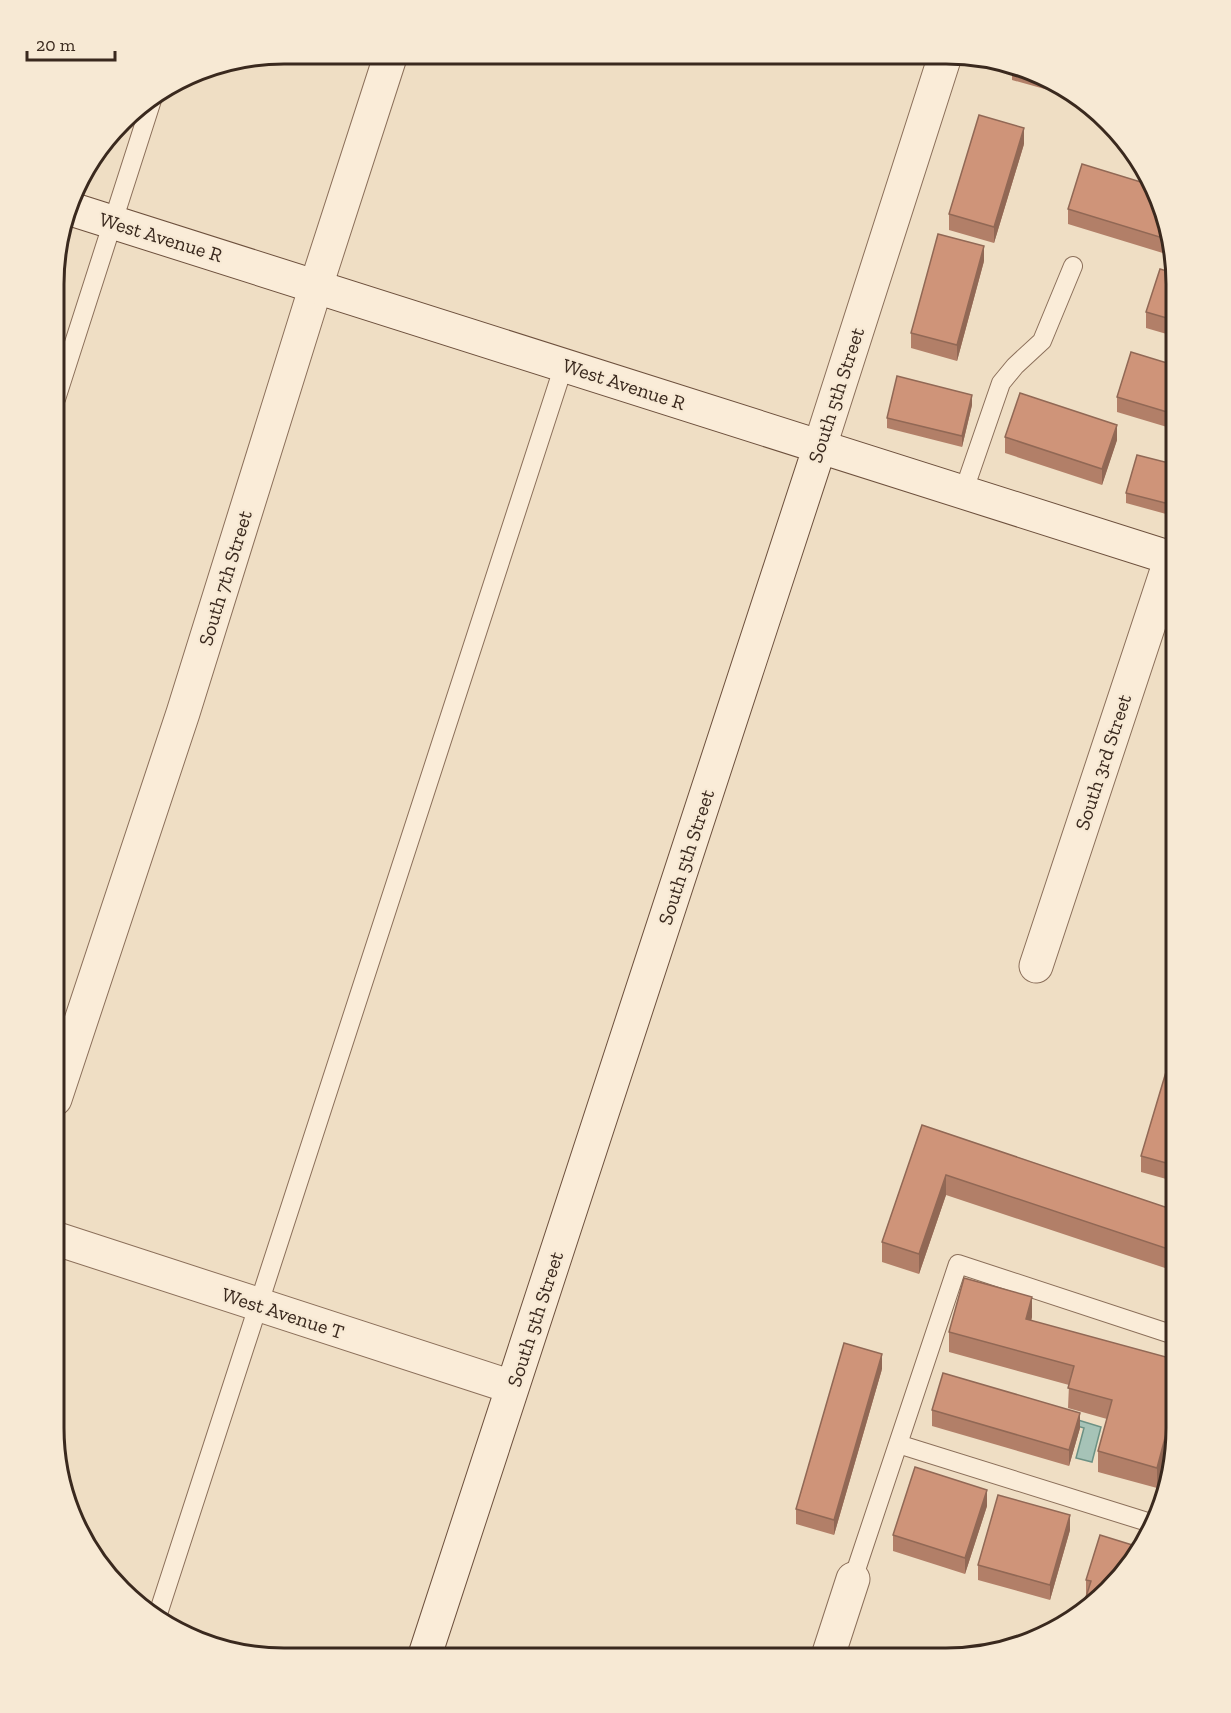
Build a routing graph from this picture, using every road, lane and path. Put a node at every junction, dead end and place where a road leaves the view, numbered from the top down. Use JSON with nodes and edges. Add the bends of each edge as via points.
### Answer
{"nodes":[{"id":1,"x":388,"y":64,"type":"edge"},
{"id":2,"x":942,"y":64,"type":"edge"},
{"id":3,"x":148,"y":112,"type":"edge"},
{"id":4,"x":77,"y":211,"type":"edge"},
{"id":5,"x":114,"y":222,"type":"junction"},
{"id":6,"x":1073,"y":266,"type":"dead end"},
{"id":7,"x":316,"y":286,"type":"junction"},
{"id":8,"x":564,"y":365,"type":"junction"},
{"id":9,"x":64,"y":375,"type":"edge"},
{"id":10,"x":820,"y":446,"type":"junction"},
{"id":11,"x":963,"y":493,"type":"junction"},
{"id":12,"x":1166,"y":556,"type":"edge"},
{"id":13,"x":1166,"y":583,"type":"edge"},
{"id":14,"x":1036,"y":966,"type":"dead end"},
{"id":15,"x":64,"y":1072,"type":"edge"},
{"id":16,"x":64,"y":1241,"type":"edge"},
{"id":17,"x":258,"y":1305,"type":"junction"},
{"id":18,"x":1166,"y":1332,"type":"edge"},
{"id":19,"x":512,"y":1387,"type":"junction"},
{"id":20,"x":898,"y":1444,"type":"junction"},
{"id":21,"x":1146,"y":1521,"type":"edge"},
{"id":22,"x":853,"y":1579,"type":"joint"},
{"id":23,"x":160,"y":1609,"type":"edge"},
{"id":24,"x":427,"y":1648,"type":"edge"},
{"id":25,"x":831,"y":1648,"type":"edge"}],
"edges":[{"from":1,"to":7,"type":"street","name":"South 7th Street"},
{"from":2,"to":10,"type":"street","name":"South 5th Street"},
{"from":3,"to":5,"type":"lane"},
{"from":4,"to":5,"type":"street","name":"West Avenue R"},
{"from":5,"to":7,"type":"street","name":"West Avenue R"},
{"from":5,"to":9,"type":"lane"},
{"from":6,"to":11,"type":"lane","via":[[1042,341],[1001,383]]},
{"from":7,"to":8,"type":"street","name":"West Avenue R"},
{"from":7,"to":15,"type":"street","name":"South 7th Street","via":[[183,713]]},
{"from":8,"to":10,"type":"street","name":"West Avenue R"},
{"from":8,"to":17,"type":"lane"},
{"from":10,"to":11,"type":"street","name":"West Avenue R"},
{"from":10,"to":19,"type":"street","name":"South 5th Street"},
{"from":11,"to":12,"type":"street","name":"West Avenue R"},
{"from":13,"to":14,"type":"street","name":"South 3rd Street"},
{"from":16,"to":17,"type":"street","name":"West Avenue T"},
{"from":17,"to":19,"type":"street","name":"West Avenue T"},
{"from":17,"to":23,"type":"lane"},
{"from":18,"to":20,"type":"lane","via":[[958,1264]]},
{"from":19,"to":24,"type":"street","name":"South 5th Street"},
{"from":20,"to":21,"type":"lane"},
{"from":20,"to":22,"type":"lane"},
{"from":22,"to":25,"type":"street"}]}
